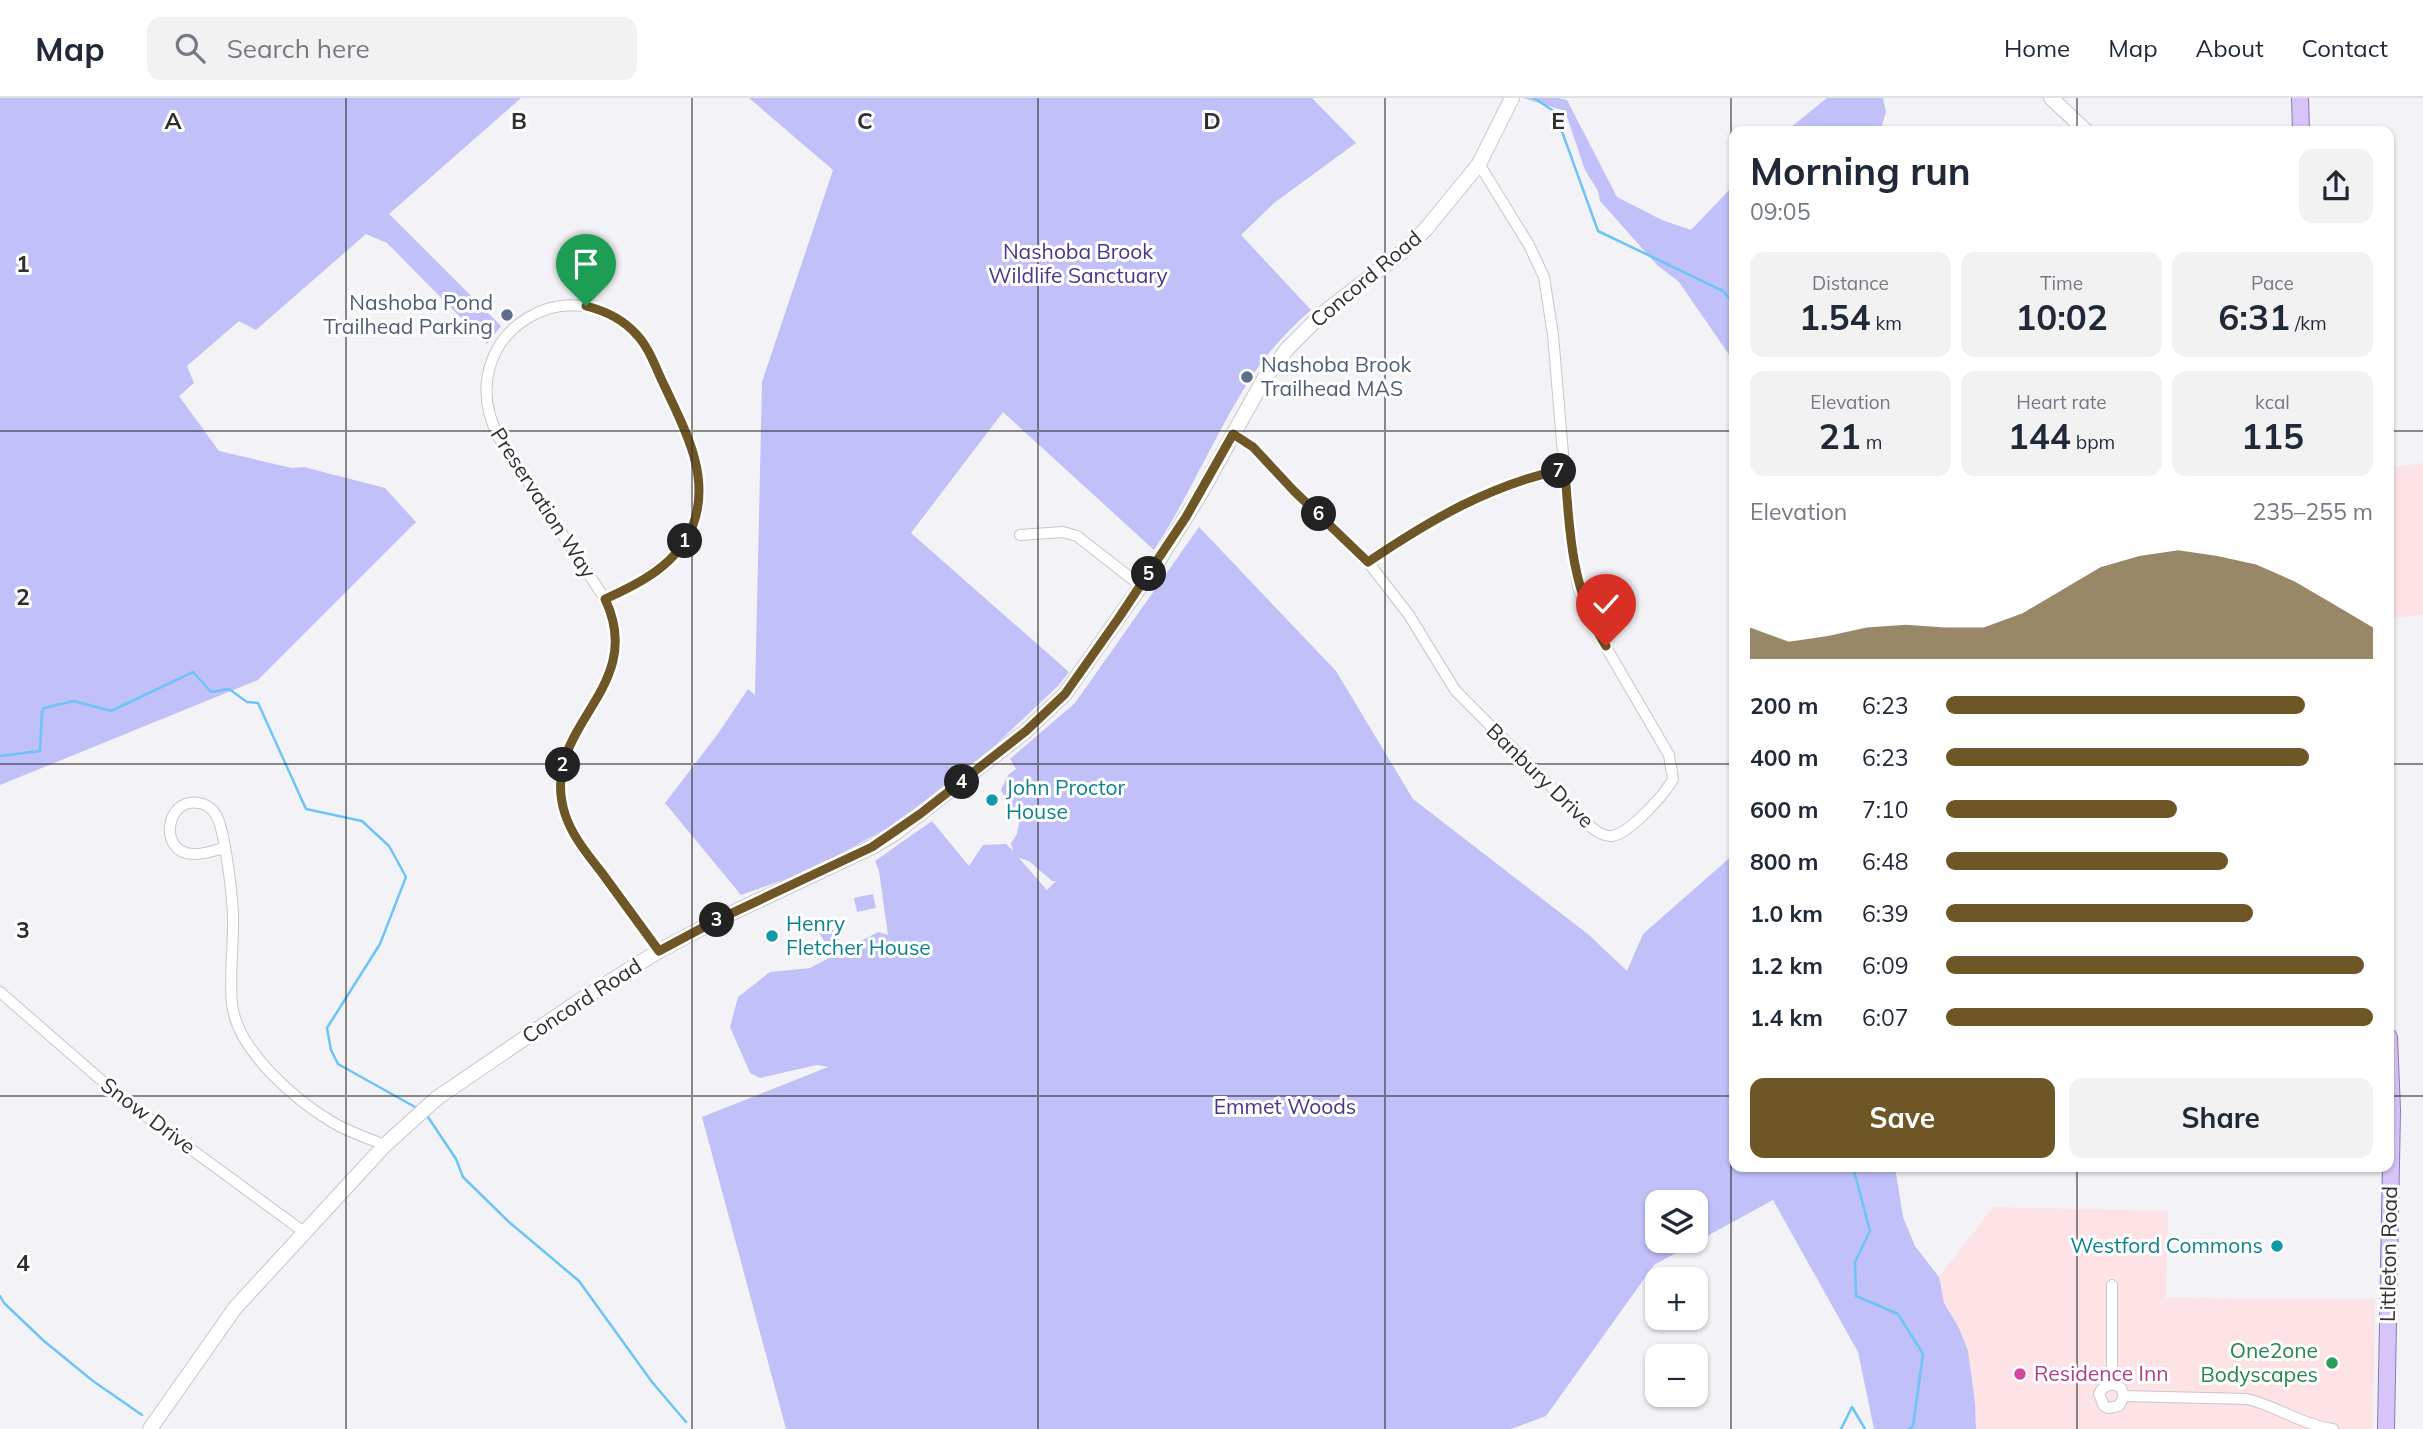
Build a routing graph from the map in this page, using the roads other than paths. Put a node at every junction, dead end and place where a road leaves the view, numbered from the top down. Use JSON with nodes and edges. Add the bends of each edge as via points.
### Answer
{"nodes":[{"id":1,"x":1512,"y":98,"type":"edge"},
{"id":2,"x":2051,"y":98,"type":"edge"},
{"id":3,"x":2300,"y":98,"type":"edge"},
{"id":4,"x":2081,"y":126,"type":"edge"},
{"id":5,"x":2301,"y":126,"type":"edge"},
{"id":6,"x":1479,"y":164,"type":"junction"},
{"id":7,"x":1233,"y":434,"type":"junction"},
{"id":8,"x":1565,"y":469,"type":"junction"},
{"id":9,"x":1020,"y":535,"type":"dead end"},
{"id":10,"x":1368,"y":562,"type":"junction"},
{"id":11,"x":1142,"y":586,"type":"junction"},
{"id":12,"x":605,"y":599,"type":"junction"},
{"id":13,"x":224,"y":848,"type":"junction"},
{"id":14,"x":659,"y":951,"type":"junction"},
{"id":15,"x":0,"y":992,"type":"edge"},
{"id":16,"x":385,"y":1145,"type":"junction"},
{"id":17,"x":2391,"y":1172,"type":"edge"},
{"id":18,"x":304,"y":1232,"type":"junction"},
{"id":19,"x":2112,"y":1285,"type":"dead end"},
{"id":20,"x":2112,"y":1384,"type":"junction"},
{"id":21,"x":2124,"y":1396,"type":"junction"},
{"id":22,"x":150,"y":1429,"type":"edge"},
{"id":23,"x":2333,"y":1429,"type":"edge"},
{"id":24,"x":2386,"y":1429,"type":"edge"}],
"edges":[{"from":1,"to":6,"type":"main road","name":"Concord Road"},
{"from":2,"to":4,"type":"main road"},
{"from":3,"to":5,"type":"main road"},
{"from":6,"to":7,"type":"main road","name":"Concord Road","via":[[1425,230],[1321,315],[1287,349]]},
{"from":6,"to":8,"type":"street","name":"Banbury Drive","via":[[1544,277]]},
{"from":7,"to":10,"type":"street","name":"Banbury Drive","via":[[1253,447]]},
{"from":7,"to":11,"type":"main road","name":"Concord Road"},
{"from":8,"to":10,"type":"street","via":[[1484,494],[1415,530]]},
{"from":8,"to":10,"type":"street","name":"Banbury Drive","via":[[1578,587],[1593,625],[1673,768],[1673,779],[1663,795],[1621,832],[1602,835],[1591,827],[1473,710]]},
{"from":9,"to":11,"type":"street","via":[[1063,532],[1077,536]]},
{"from":11,"to":14,"type":"main road","name":"Concord Road","via":[[1065,694],[1026,731],[920,814],[872,847]]},
{"from":12,"to":12,"type":"street","name":"Preservation Way","via":[[657,571],[679,550],[693,524],[699,480],[688,436],[638,336],[601,310],[556,306],[515,326],[496,350],[486,379],[487,410],[499,438]]},
{"from":12,"to":14,"type":"street","name":"Preservation Way","via":[[616,629],[614,660],[565,756],[562,800],[577,839]]},
{"from":13,"to":13,"type":"street","via":[[217,816],[206,805],[191,803],[172,815],[170,837],[179,850],[194,855]]},
{"from":13,"to":16,"type":"street","via":[[233,910],[232,1003],[242,1036],[258,1059],[315,1111]]},
{"from":14,"to":16,"type":"main road","name":"Concord Road","via":[[452,1086]]},
{"from":15,"to":18,"type":"street","name":"Snow Drive","via":[[124,1100]]},
{"from":16,"to":18,"type":"main road","name":"Concord Road"},
{"from":17,"to":24,"type":"main road","name":"Littleton Road"},
{"from":18,"to":22,"type":"main road","name":"Concord Road","via":[[224,1322]]},
{"from":19,"to":20,"type":"street"},
{"from":20,"to":21,"type":"street","via":[[2121,1388]]},
{"from":20,"to":21,"type":"street","via":[[2099,1394],[2104,1406],[2119,1406]]},
{"from":21,"to":23,"type":"street","via":[[2247,1399]]}]}
